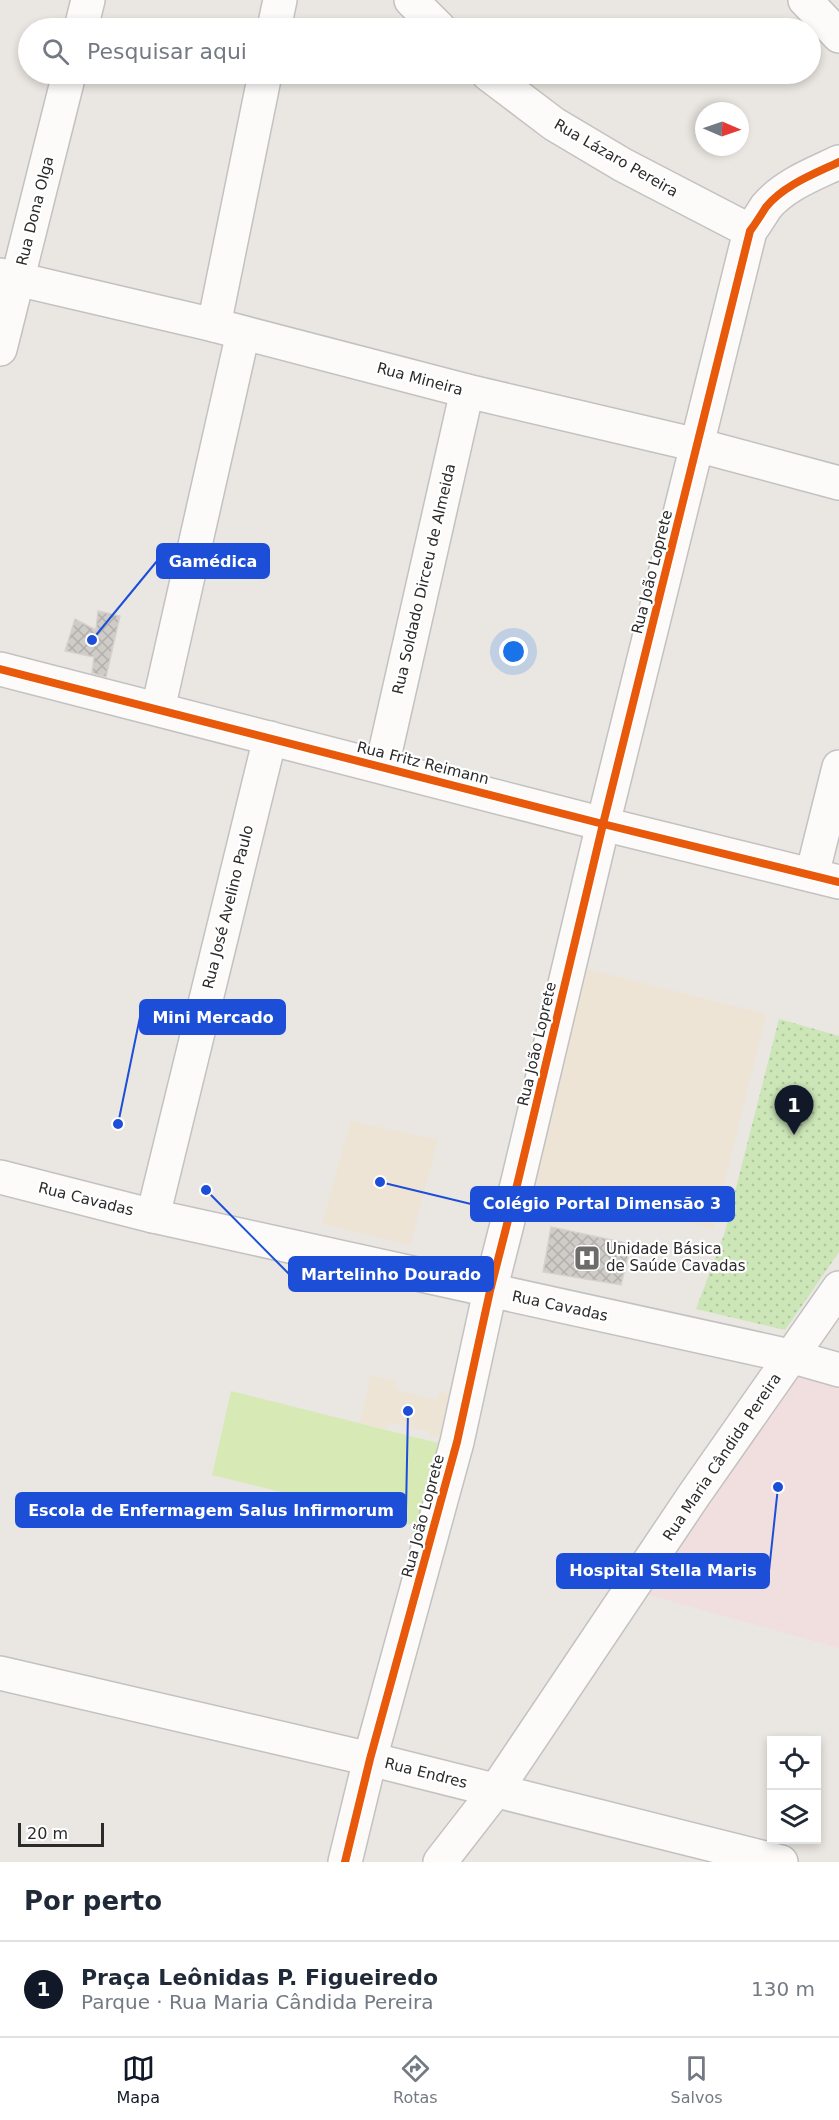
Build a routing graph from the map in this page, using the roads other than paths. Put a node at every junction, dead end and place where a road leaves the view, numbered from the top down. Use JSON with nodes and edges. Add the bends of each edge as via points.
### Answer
{"nodes":[{"id":1,"x":88,"y":0,"type":"edge"},
{"id":2,"x":280,"y":0,"type":"edge"},
{"id":3,"x":411,"y":0,"type":"edge"},
{"id":4,"x":805,"y":0,"type":"edge"},
{"id":5,"x":84,"y":18,"type":"edge"},
{"id":6,"x":276,"y":18,"type":"edge"},
{"id":7,"x":429,"y":18,"type":"edge"},
{"id":8,"x":839,"y":36,"type":"edge"},
{"id":9,"x":66,"y":84,"type":"edge"},
{"id":10,"x":264,"y":84,"type":"edge"},
{"id":11,"x":501,"y":84,"type":"edge"},
{"id":12,"x":839,"y":162,"type":"edge"},
{"id":13,"x":750,"y":231,"type":"junction"},
{"id":14,"x":9,"y":277,"type":"edge"},
{"id":15,"x":229,"y":329,"type":"junction"},
{"id":16,"x":0,"y":349,"type":"edge"},
{"id":17,"x":467,"y":391,"type":"junction"},
{"id":18,"x":698,"y":445,"type":"junction"},
{"id":19,"x":839,"y":483,"type":"edge"},
{"id":20,"x":0,"y":669,"type":"edge"},
{"id":21,"x":158,"y":709,"type":"junction"},
{"id":22,"x":270,"y":738,"type":"junction"},
{"id":23,"x":382,"y":766,"type":"junction"},
{"id":24,"x":839,"y":767,"type":"edge"},
{"id":25,"x":603,"y":824,"type":"junction"},
{"id":26,"x":826,"y":878,"type":"edge"},
{"id":27,"x":0,"y":1176,"type":"edge"},
{"id":28,"x":153,"y":1216,"type":"junction"},
{"id":29,"x":839,"y":1287,"type":"edge"},
{"id":30,"x":490,"y":1291,"type":"junction"},
{"id":31,"x":790,"y":1356,"type":"junction"},
{"id":32,"x":839,"y":1370,"type":"edge"},
{"id":33,"x":0,"y":1673,"type":"edge"},
{"id":34,"x":370,"y":1759,"type":"junction"},
{"id":35,"x":496,"y":1790,"type":"junction"},
{"id":36,"x":345,"y":1862,"type":"edge"},
{"id":37,"x":440,"y":1862,"type":"edge"},
{"id":38,"x":781,"y":1862,"type":"edge"}],
"edges":[{"from":1,"to":5,"type":"street"},
{"from":2,"to":6,"type":"street"},
{"from":3,"to":7,"type":"street"},
{"from":4,"to":8,"type":"street"},
{"from":9,"to":14,"type":"street","name":"Rua Dona Olga"},
{"from":10,"to":15,"type":"street"},
{"from":11,"to":13,"type":"street","name":"Rua Lázaro Pereira","via":[[554,124],[623,165]]},
{"from":12,"to":13,"type":"street","via":[[786,190]]},
{"from":13,"to":18,"type":"street","name":"Rua João Loprete"},
{"from":14,"to":15,"type":"street","name":"Rua Mineira"},
{"from":14,"to":16,"type":"street","name":"Rua Dona Olga"},
{"from":15,"to":17,"type":"street","name":"Rua Mineira"},
{"from":15,"to":21,"type":"street"},
{"from":17,"to":18,"type":"street","name":"Rua Mineira"},
{"from":17,"to":23,"type":"street","name":"Rua Soldado Dirceu de Almeida"},
{"from":18,"to":19,"type":"street","name":"Rua Mineira"},
{"from":18,"to":25,"type":"street","name":"Rua João Loprete"},
{"from":20,"to":21,"type":"street","name":"Rua Fritz Reimann"},
{"from":21,"to":22,"type":"street","name":"Rua Fritz Reimann"},
{"from":22,"to":23,"type":"street","name":"Rua Fritz Reimann"},
{"from":22,"to":28,"type":"street","name":"Rua José Avelino Paulo"},
{"from":23,"to":25,"type":"street","name":"Rua Fritz Reimann"},
{"from":24,"to":26,"type":"street"},
{"from":25,"to":26,"type":"street","name":"Rua Fritz Reimann"},
{"from":25,"to":30,"type":"street","name":"Rua João Loprete"},
{"from":27,"to":28,"type":"street","name":"Rua Cavadas"},
{"from":28,"to":30,"type":"street","name":"Rua Cavadas"},
{"from":29,"to":31,"type":"street","name":"Rua Maria Cândida Pereira"},
{"from":30,"to":31,"type":"street","name":"Rua Cavadas"},
{"from":30,"to":34,"type":"street","name":"Rua João Loprete","via":[[457,1442]]},
{"from":31,"to":32,"type":"street","name":"Rua Cavadas"},
{"from":31,"to":35,"type":"street","name":"Rua Maria Cândida Pereira"},
{"from":33,"to":34,"type":"street","name":"Rua Endres"},
{"from":34,"to":35,"type":"street","name":"Rua Endres"},
{"from":34,"to":36,"type":"street","name":"Rua João Loprete"},
{"from":35,"to":37,"type":"street","name":"Rua Maria Cândida Pereira"},
{"from":35,"to":38,"type":"street","name":"Rua Endres"}]}
